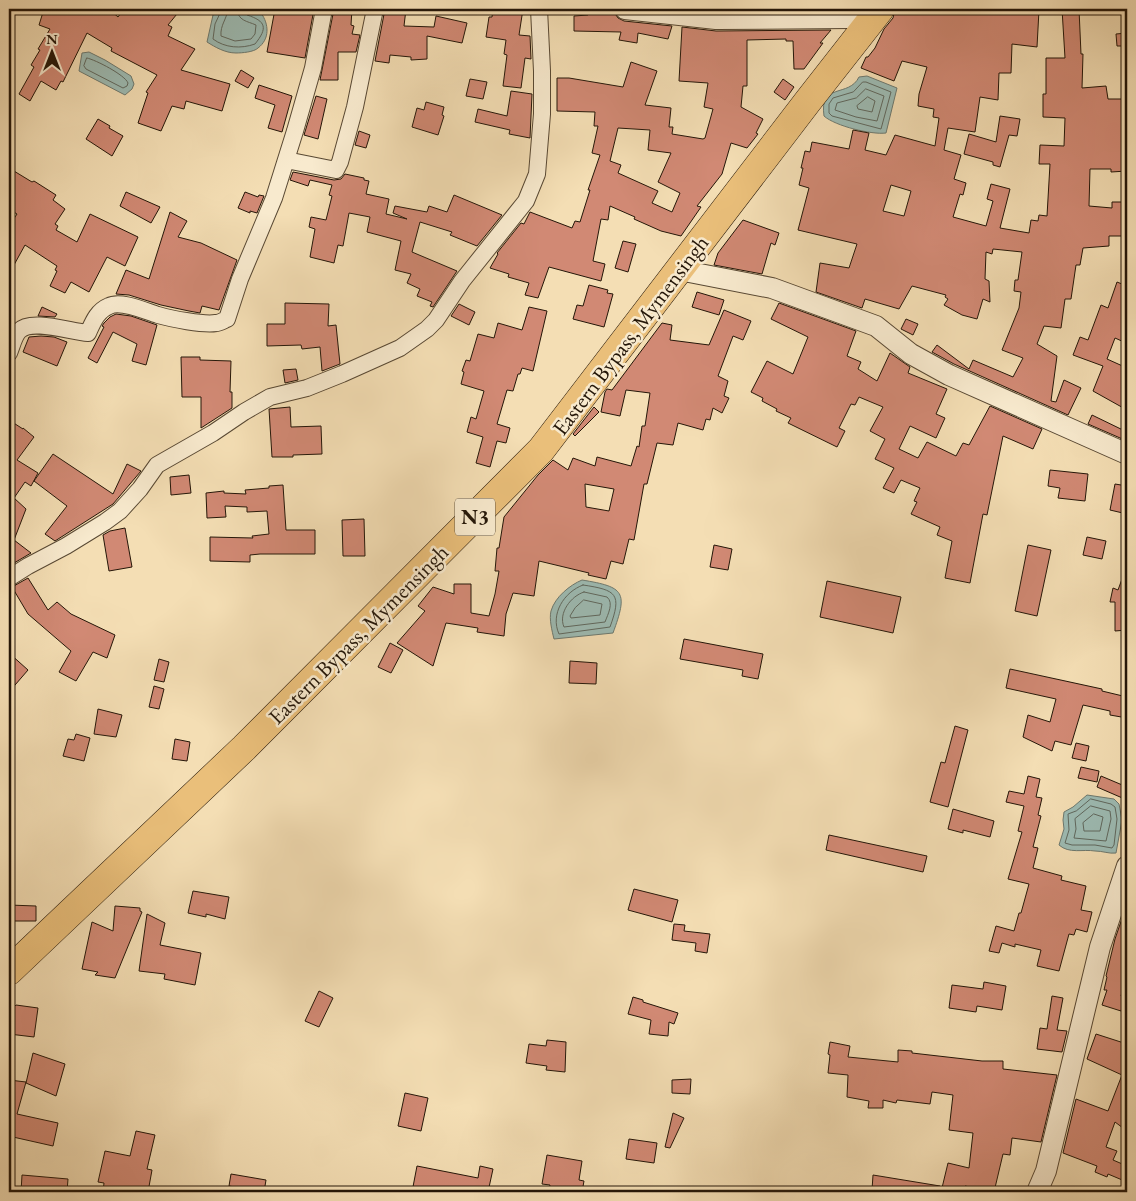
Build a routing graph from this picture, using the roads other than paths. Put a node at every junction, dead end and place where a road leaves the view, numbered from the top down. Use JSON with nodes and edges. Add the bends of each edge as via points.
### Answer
{"nodes":[{"id":1,"x":324,"y":9,"type":"edge"},
{"id":2,"x":375,"y":9,"type":"edge"},
{"id":3,"x":539,"y":9,"type":"edge"},
{"id":4,"x":625,"y":9,"type":"edge"},
{"id":5,"x":872,"y":9,"type":"edge"},
{"id":6,"x":880,"y":9,"type":"edge"},
{"id":7,"x":286,"y":160,"type":"junction"},
{"id":8,"x":679,"y":270,"type":"junction"},
{"id":9,"x":9,"y":353,"type":"edge"},
{"id":10,"x":1127,"y":454,"type":"edge"},
{"id":11,"x":9,"y":578,"type":"edge"},
{"id":12,"x":1127,"y":866,"type":"edge"},
{"id":13,"x":9,"y":971,"type":"edge"},
{"id":14,"x":1037,"y":1192,"type":"edge"}],
"edges":[{"from":1,"to":7,"type":"street","via":[[313,68]]},
{"from":2,"to":7,"type":"street","via":[[355,107],[336,170]]},
{"from":3,"to":11,"type":"street","via":[[542,114],[537,174],[526,201],[462,281],[436,320],[400,348],[307,388],[270,397],[244,412],[157,465],[120,511],[105,522]]},
{"from":4,"to":5,"type":"street","via":[[716,19],[850,18]]},
{"from":6,"to":8,"type":"highway","name":"Eastern Bypass, Mymensingh","number":"N3"},
{"from":7,"to":9,"type":"street","via":[[227,319],[216,323],[188,321],[120,304],[110,305],[95,317],[88,332],[37,325],[25,327],[18,332]]},
{"from":8,"to":10,"type":"street","via":[[772,288],[876,326],[911,354],[949,375]]},
{"from":8,"to":13,"type":"highway","name":"Eastern Bypass, Mymensingh","number":"N3","via":[[541,450],[244,748]]},
{"from":12,"to":14,"type":"street","via":[[1100,947],[1046,1171]]}]}
